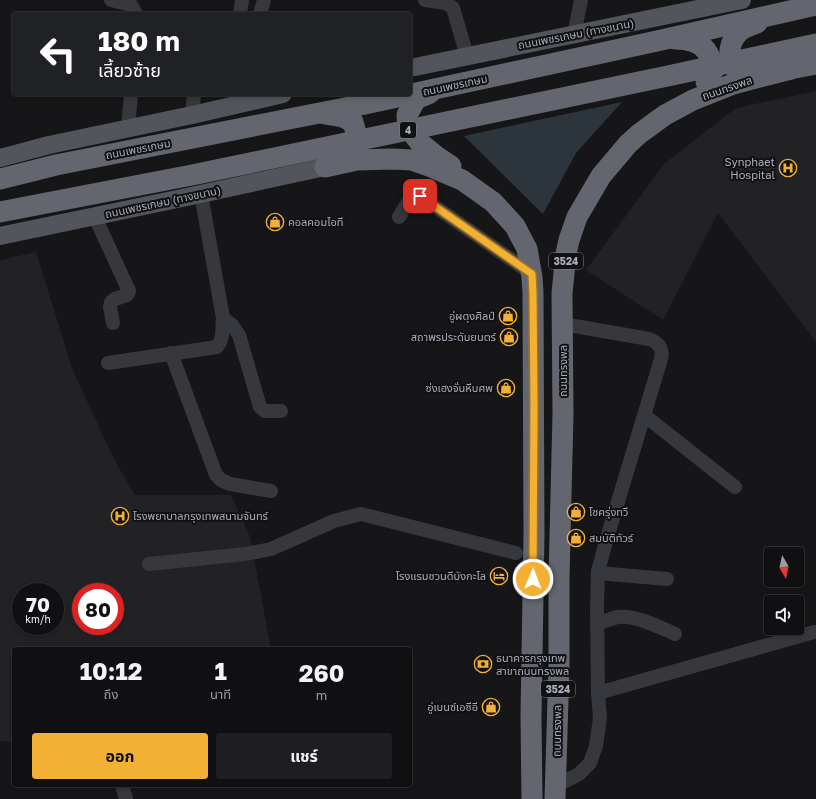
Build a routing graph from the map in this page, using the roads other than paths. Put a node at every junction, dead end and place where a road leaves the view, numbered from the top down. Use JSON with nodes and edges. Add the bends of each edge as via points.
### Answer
{"nodes":[{"id":1,"x":111,"y":0,"type":"edge"},
{"id":2,"x":242,"y":0,"type":"edge"},
{"id":3,"x":264,"y":0,"type":"edge"},
{"id":4,"x":425,"y":0,"type":"edge"},
{"id":5,"x":581,"y":0,"type":"edge"},
{"id":6,"x":742,"y":0,"type":"edge"},
{"id":7,"x":816,"y":5,"type":"edge"},
{"id":8,"x":790,"y":11,"type":"junction"},
{"id":9,"x":135,"y":12,"type":"edge"},
{"id":10,"x":240,"y":12,"type":"edge"},
{"id":11,"x":261,"y":12,"type":"edge"},
{"id":12,"x":574,"y":35,"type":"junction"},
{"id":13,"x":657,"y":41,"type":"junction"},
{"id":14,"x":816,"y":44,"type":"edge"},
{"id":15,"x":467,"y":56,"type":"junction"},
{"id":16,"x":801,"y":67,"type":"edge"},
{"id":17,"x":412,"y":68,"type":"edge"},
{"id":18,"x":468,"y":82,"type":"junction"},
{"id":19,"x":412,"y":94,"type":"edge"},
{"id":20,"x":131,"y":96,"type":"edge"},
{"id":21,"x":194,"y":96,"type":"edge"},
{"id":22,"x":403,"y":96,"type":"edge"},
{"id":23,"x":254,"y":97,"type":"edge"},
{"id":24,"x":233,"y":100,"type":"edge"},
{"id":25,"x":318,"y":113,"type":"junction"},
{"id":26,"x":192,"y":115,"type":"junction"},
{"id":27,"x":665,"y":115,"type":"junction"},
{"id":28,"x":128,"y":128,"type":"junction"},
{"id":29,"x":0,"y":158,"type":"edge"},
{"id":30,"x":325,"y":167,"type":"junction"},
{"id":31,"x":0,"y":179,"type":"edge"},
{"id":32,"x":202,"y":194,"type":"junction"},
{"id":33,"x":489,"y":199,"type":"junction"},
{"id":34,"x":0,"y":212,"type":"edge"},
{"id":35,"x":96,"y":217,"type":"junction"},
{"id":36,"x":400,"y":217,"type":"dead end"},
{"id":37,"x":0,"y":236,"type":"edge"},
{"id":38,"x":532,"y":274,"type":"junction"},
{"id":39,"x":223,"y":318,"type":"junction"},
{"id":40,"x":113,"y":324,"type":"dead end"},
{"id":41,"x":563,"y":324,"type":"junction"},
{"id":42,"x":171,"y":353,"type":"junction"},
{"id":43,"x":108,"y":363,"type":"dead end"},
{"id":44,"x":281,"y":411,"type":"dead end"},
{"id":45,"x":644,"y":415,"type":"junction"},
{"id":46,"x":735,"y":487,"type":"dead end"},
{"id":47,"x":271,"y":491,"type":"dead end"},
{"id":48,"x":516,"y":553,"type":"dead end"},
{"id":49,"x":149,"y":564,"type":"dead end"},
{"id":50,"x":598,"y":573,"type":"junction"},
{"id":51,"x":559,"y":578,"type":"junction"},
{"id":52,"x":533,"y":579,"type":"junction"},
{"id":53,"x":667,"y":580,"type":"dead end"},
{"id":54,"x":597,"y":624,"type":"junction"},
{"id":55,"x":814,"y":632,"type":"dead end"},
{"id":56,"x":676,"y":634,"type":"dead end"},
{"id":57,"x":598,"y":693,"type":"junction"},
{"id":58,"x":123,"y":787,"type":"edge"},
{"id":59,"x":556,"y":793,"type":"edge"},
{"id":60,"x":126,"y":799,"type":"edge"},
{"id":61,"x":532,"y":799,"type":"edge"}],
"edges":[{"from":1,"to":9,"type":"street","via":[[131,6]]},
{"from":2,"to":10,"type":"street"},
{"from":3,"to":11,"type":"street"},
{"from":4,"to":15,"type":"street","via":[[446,3],[453,8]]},
{"from":5,"to":12,"type":"street"},
{"from":6,"to":12,"type":"main road","name":"ถนนเพชรเกษม (ทางขนาน)"},
{"from":7,"to":8,"type":"highway","name":"ถนนเพชรเกษม"},
{"from":8,"to":13,"type":"highway","name":"ถนนเพชรเกษม"},
{"from":8,"to":16,"type":"highway","via":[[738,32],[729,48],[729,58],[735,68],[743,73]]},
{"from":12,"to":15,"type":"main road","name":"ถนนเพชรเกษม (ทางขนาน)"},
{"from":13,"to":18,"type":"highway","name":"ถนนเพชรเกษม"},
{"from":13,"to":27,"type":"highway","via":[[694,41],[708,53],[713,71],[707,81],[672,106]]},
{"from":14,"to":34,"type":"highway","number":"4","bridge":true,"via":[[192,175]]},
{"from":15,"to":17,"type":"main road","name":"ถนนเพชรเกษม (ทางขนาน)"},
{"from":16,"to":27,"type":"highway","name":"ถนนทรงพล","number":"3524","via":[[733,84],[693,100]]},
{"from":18,"to":19,"type":"highway","name":"ถนนเพชรเกษม"},
{"from":18,"to":33,"type":"highway","via":[[432,92],[416,100],[407,114],[408,127],[420,143],[466,177]]},
{"from":20,"to":28,"type":"street"},
{"from":21,"to":26,"type":"street"},
{"from":22,"to":25,"type":"highway","name":"ถนนเพชรเกษม"},
{"from":23,"to":24,"type":"main road"},
{"from":24,"to":26,"type":"main road"},
{"from":25,"to":30,"type":"highway","via":[[343,117],[352,122],[356,133],[356,146],[347,157]]},
{"from":25,"to":31,"type":"highway","name":"ถนนเพชรเกษม","via":[[56,165]]},
{"from":26,"to":28,"type":"main road"},
{"from":27,"to":41,"type":"highway","name":"ถนนทรงพล","number":"3524","via":[[628,144],[601,176],[577,217],[566,254],[562,293]]},
{"from":28,"to":29,"type":"main road"},
{"from":30,"to":32,"type":"main road","name":"ถนนเพชรเกษม (ทางขนาน)"},
{"from":30,"to":33,"type":"highway","number":"3524","via":[[357,160],[412,160],[462,180]]},
{"from":32,"to":35,"type":"main road","name":"ถนนเพชรเกษม (ทางขนาน)"},
{"from":32,"to":39,"type":"street"},
{"from":33,"to":38,"type":"highway","number":"3524","via":[[515,226],[527,249]]},
{"from":35,"to":37,"type":"main road","name":"ถนนเพชรเกษม (ทางขนาน)"},
{"from":35,"to":40,"type":"street","via":[[129,290],[126,295],[111,302]]},
{"from":36,"to":38,"type":"street","via":[[409,201],[420,196]]},
{"from":38,"to":52,"type":"highway","number":"3524"},
{"from":39,"to":42,"type":"street","via":[[222,337],[217,347]]},
{"from":39,"to":44,"type":"street","via":[[239,335],[260,407],[264,411]]},
{"from":41,"to":45,"type":"street","via":[[656,342],[662,353]]},
{"from":41,"to":51,"type":"highway","name":"ถนนทรงพล","number":"3524"},
{"from":42,"to":43,"type":"street"},
{"from":42,"to":47,"type":"street","via":[[216,476],[230,484]]},
{"from":45,"to":46,"type":"street"},
{"from":45,"to":50,"type":"street","via":[[606,538]]},
{"from":48,"to":49,"type":"street","via":[[361,514],[334,521],[270,549]]},
{"from":50,"to":53,"type":"street"},
{"from":50,"to":54,"type":"street"},
{"from":51,"to":52,"type":"highway"},
{"from":51,"to":59,"type":"highway","name":"ถนนทรงพล","number":"3524"},
{"from":52,"to":61,"type":"highway","number":"3524"},
{"from":54,"to":56,"type":"street","via":[[612,618],[626,617]]},
{"from":54,"to":57,"type":"street"},
{"from":55,"to":57,"type":"street"},
{"from":57,"to":59,"type":"street","via":[[600,718],[596,746],[590,762]]},
{"from":58,"to":60,"type":"street"}]}
